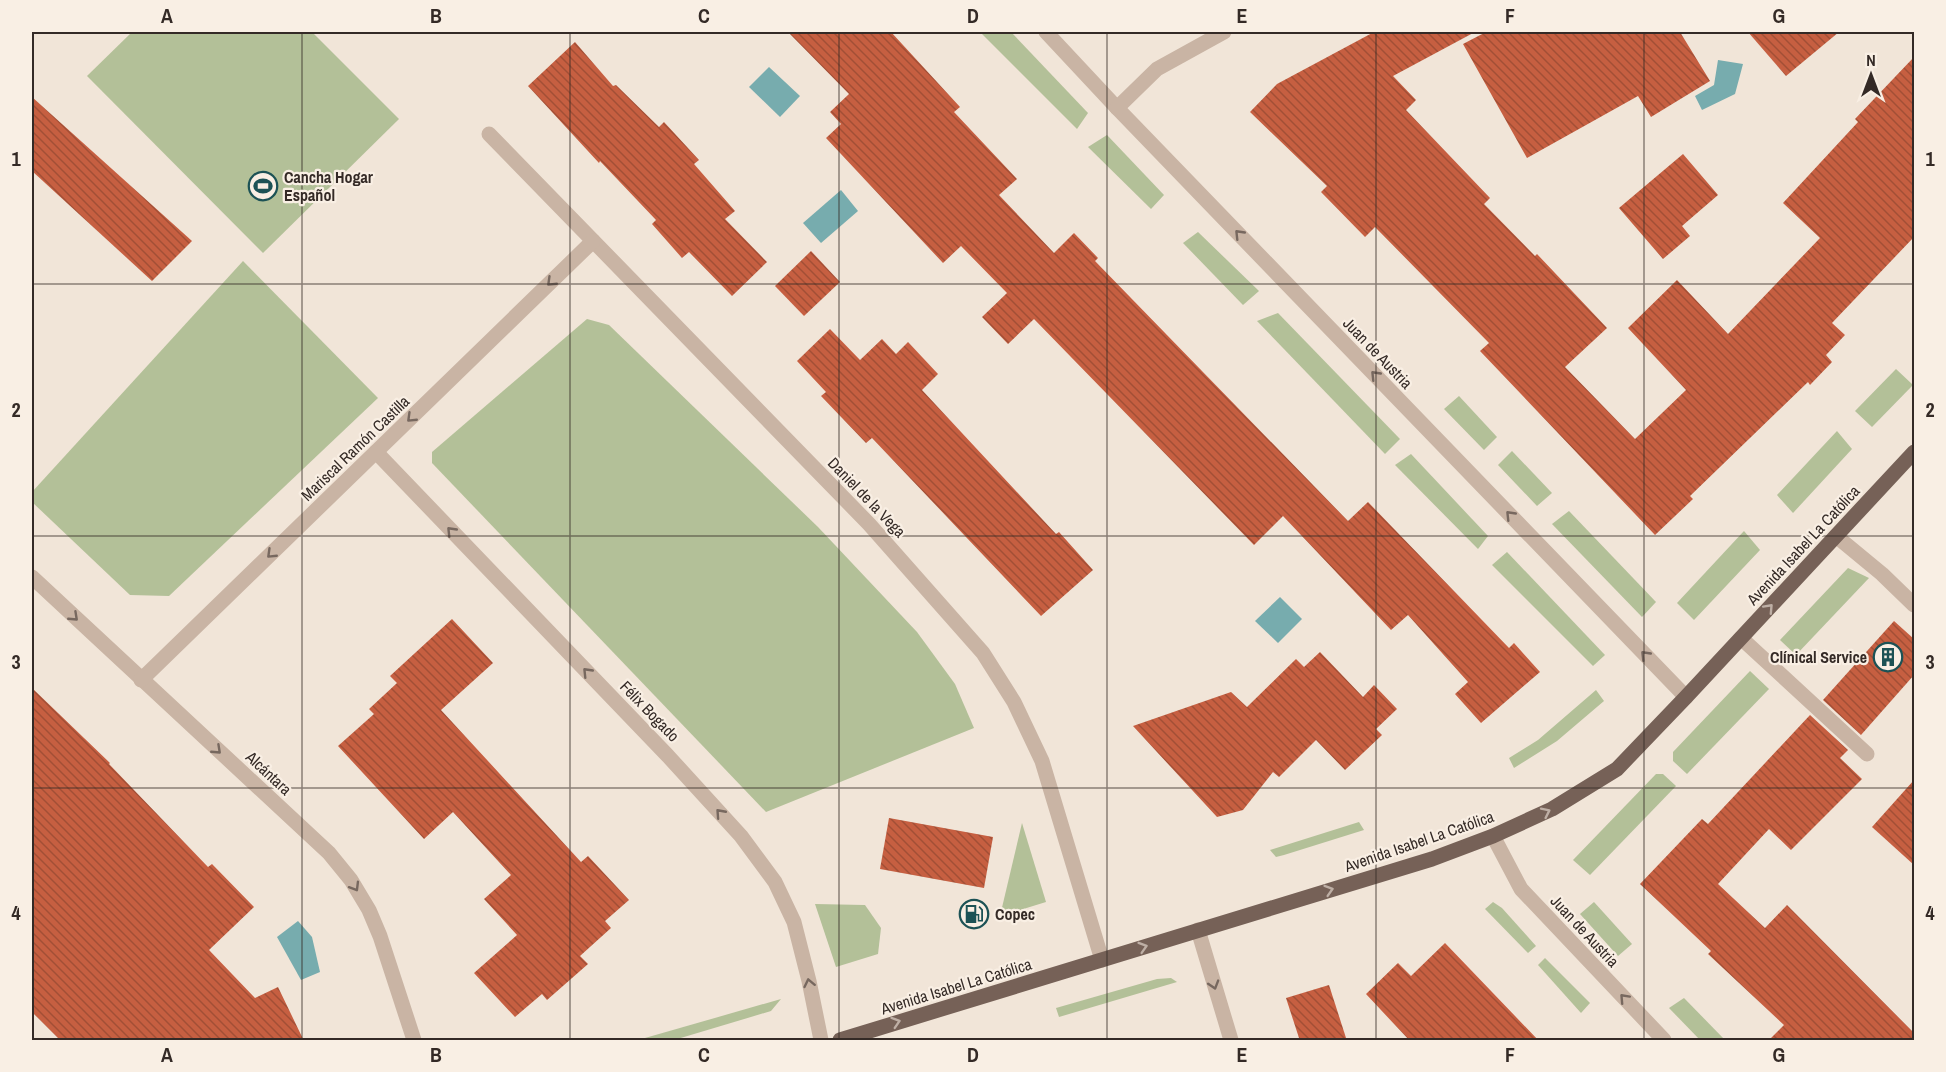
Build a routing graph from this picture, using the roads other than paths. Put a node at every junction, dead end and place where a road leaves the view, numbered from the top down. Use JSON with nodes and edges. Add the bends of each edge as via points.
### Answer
{"nodes":[{"id":1,"x":1046,"y":32,"type":"edge"},
{"id":2,"x":1224,"y":32,"type":"edge"},
{"id":3,"x":1117,"y":108,"type":"junction"},
{"id":4,"x":489,"y":134,"type":"dead end"},
{"id":5,"x":593,"y":241,"type":"junction"},
{"id":6,"x":376,"y":452,"type":"junction"},
{"id":7,"x":1914,"y":452,"type":"edge"},
{"id":8,"x":1836,"y":536,"type":"junction"},
{"id":9,"x":32,"y":577,"type":"edge"},
{"id":10,"x":1914,"y":605,"type":"edge"},
{"id":11,"x":1741,"y":638,"type":"junction"},
{"id":12,"x":141,"y":680,"type":"junction"},
{"id":13,"x":1686,"y":697,"type":"junction"},
{"id":14,"x":1867,"y":754,"type":"dead end"},
{"id":15,"x":1493,"y":836,"type":"junction"},
{"id":16,"x":1198,"y":930,"type":"junction"},
{"id":17,"x":1102,"y":960,"type":"junction"},
{"id":18,"x":414,"y":1041,"type":"edge"},
{"id":19,"x":820,"y":1041,"type":"edge"},
{"id":20,"x":840,"y":1041,"type":"edge"},
{"id":21,"x":1231,"y":1041,"type":"edge"},
{"id":22,"x":1664,"y":1041,"type":"edge"}],
"edges":[{"from":1,"to":3,"type":"street","name":"Juan de Austria"},
{"from":2,"to":3,"type":"street","via":[[1157,69]]},
{"from":13,"to":3,"type":"street","name":"Juan de Austria","one_way":true},
{"from":4,"to":5,"type":"street","name":"Daniel de la Vega"},
{"from":5,"to":6,"type":"street","name":"Mariscal Ramón Castilla","one_way":true},
{"from":5,"to":17,"type":"street","name":"Daniel de la Vega","via":[[869,524],[983,653],[1014,702],[1042,761]]},
{"from":6,"to":12,"type":"street","name":"Mariscal Ramón Castilla","one_way":true},
{"from":19,"to":6,"type":"street","name":"Félix Bogado","one_way":true,"via":[[794,922],[775,882],[741,836]]},
{"from":7,"to":8,"type":"main road","name":"Avenida Isabel La Católica"},
{"from":8,"to":10,"type":"street"},
{"from":11,"to":8,"type":"main road","name":"Avenida Isabel La Católica","one_way":true},
{"from":9,"to":12,"type":"street","name":"Alcántara","one_way":true},
{"from":11,"to":13,"type":"main road","name":"Avenida Isabel La Católica"},
{"from":11,"to":14,"type":"street"},
{"from":12,"to":18,"type":"street","name":"Alcántara","one_way":true,"via":[[329,853],[351,880],[380,936]]},
{"from":15,"to":13,"type":"main road","name":"Avenida Isabel La Católica","one_way":true,"via":[[1552,809],[1617,769]]},
{"from":16,"to":15,"type":"main road","name":"Avenida Isabel La Católica","one_way":true,"via":[[1432,859]]},
{"from":22,"to":15,"type":"street","name":"Juan de Austria","one_way":true,"via":[[1521,889]]},
{"from":17,"to":16,"type":"main road","name":"Avenida Isabel La Católica","one_way":true},
{"from":16,"to":21,"type":"street","one_way":true},
{"from":20,"to":17,"type":"main road","name":"Avenida Isabel La Católica","one_way":true}]}
